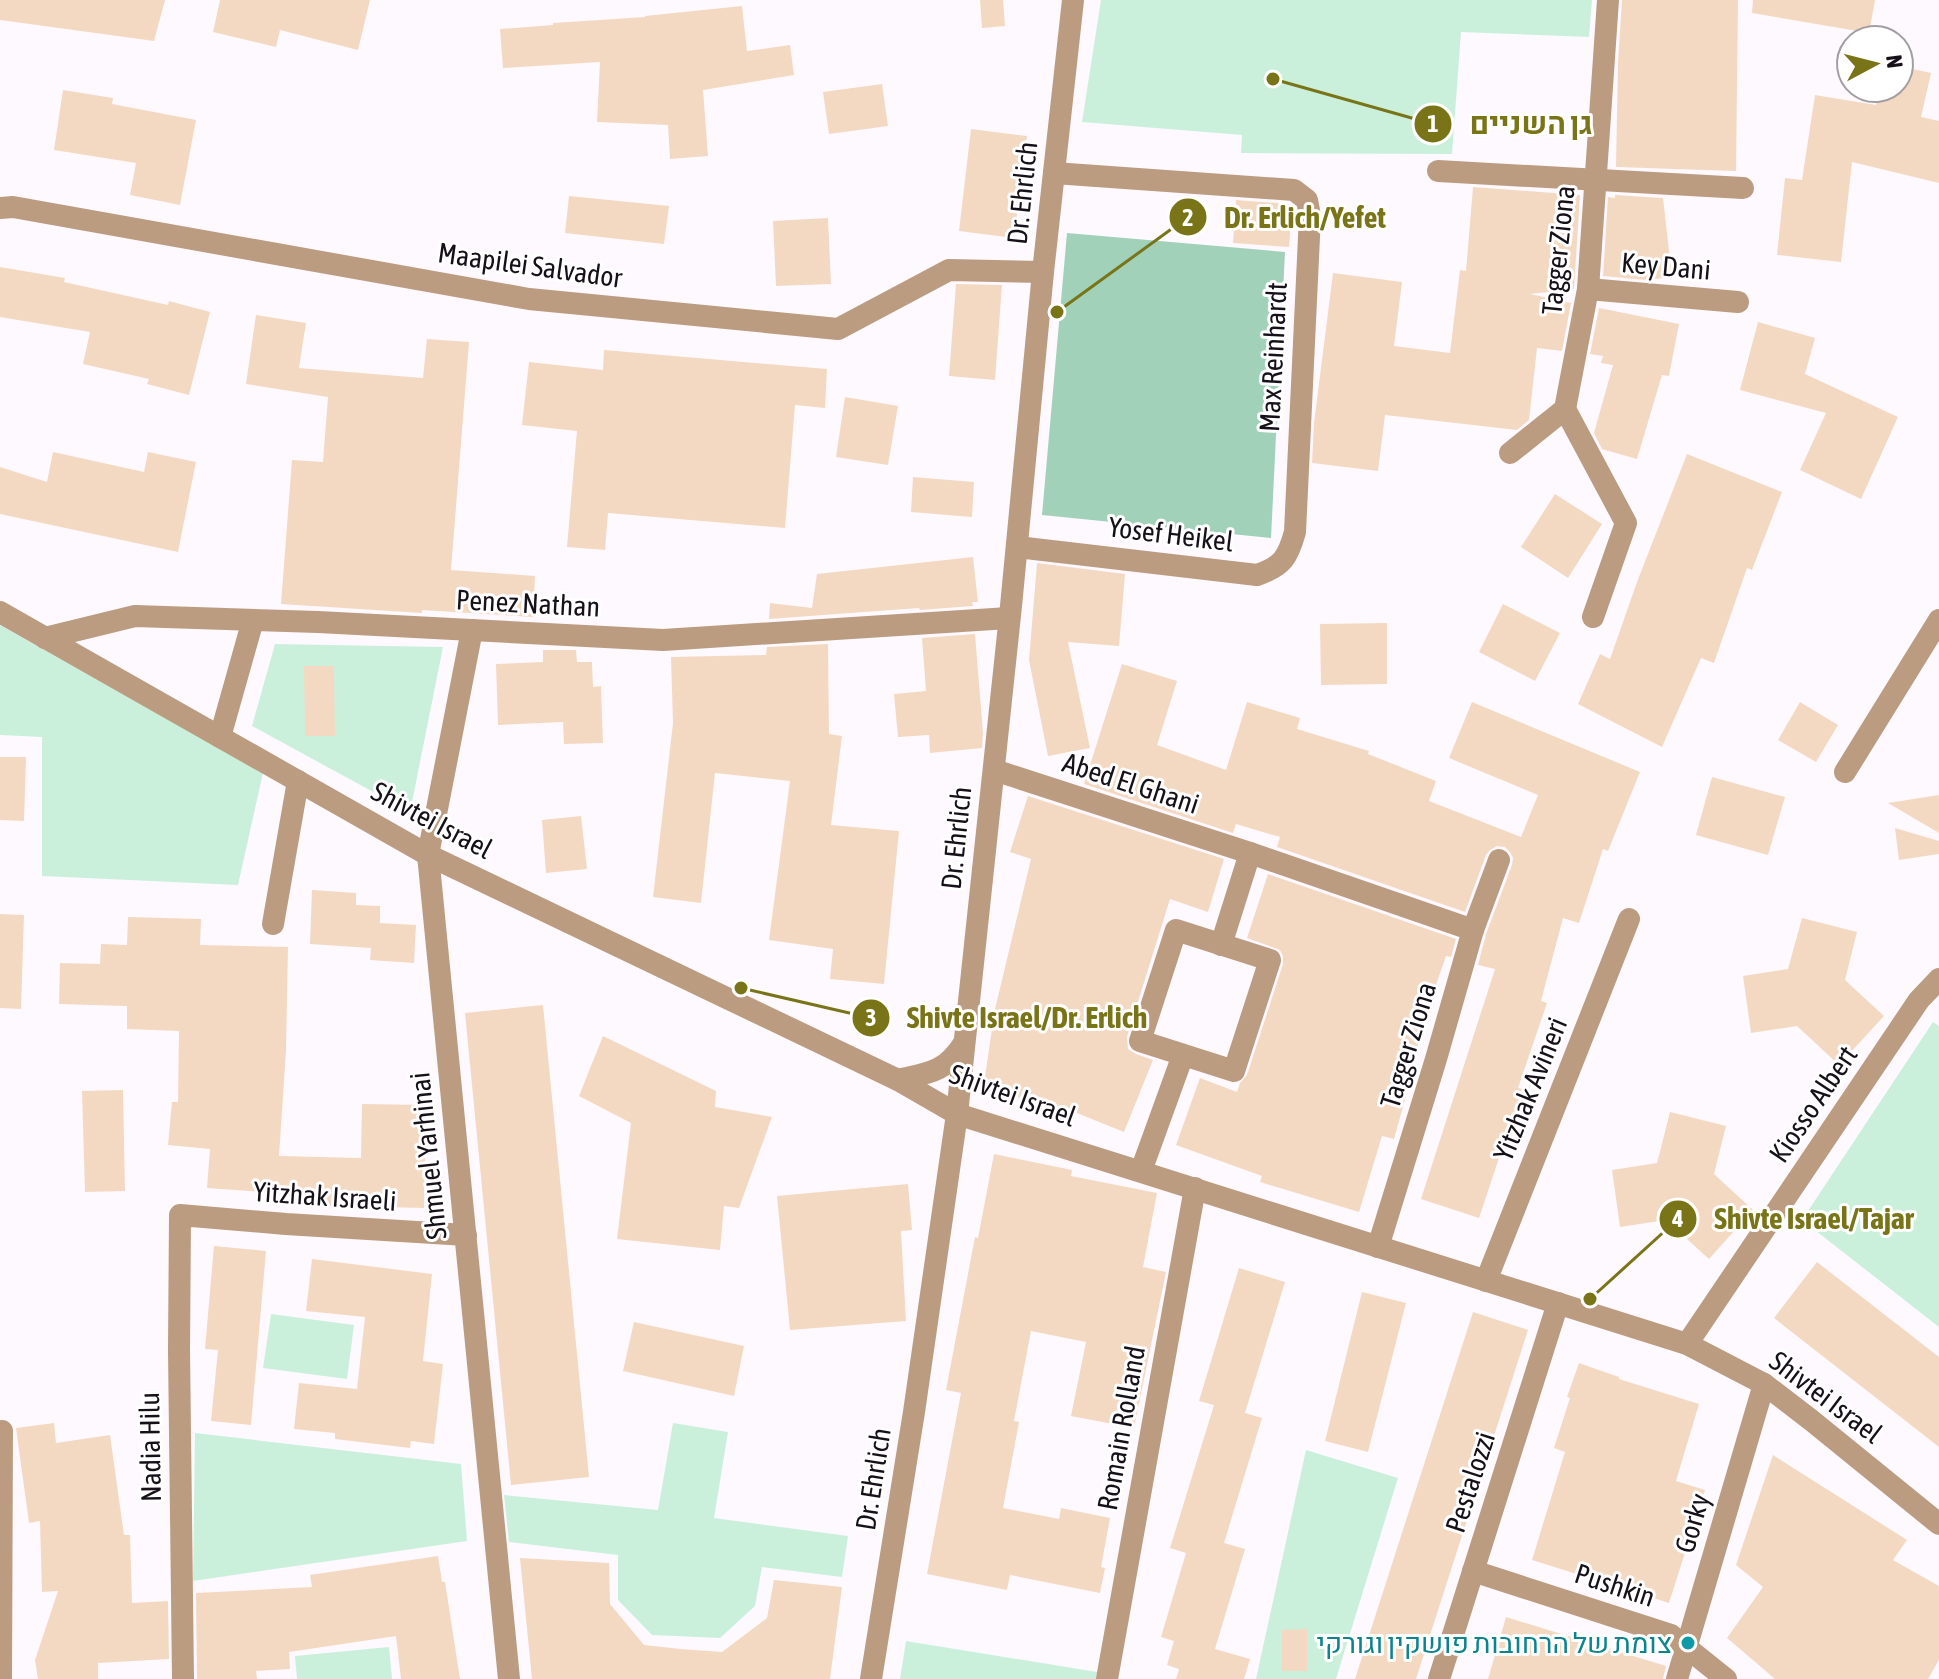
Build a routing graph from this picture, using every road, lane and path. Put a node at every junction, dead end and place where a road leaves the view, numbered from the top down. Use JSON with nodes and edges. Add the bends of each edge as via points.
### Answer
{"nodes":[{"id":1,"x":1073,"y":0,"type":"edge"},
{"id":2,"x":1608,"y":0,"type":"edge"},
{"id":3,"x":1438,"y":171,"type":"dead end"},
{"id":4,"x":1054,"y":173,"type":"junction"},
{"id":5,"x":1597,"y":181,"type":"junction"},
{"id":6,"x":1743,"y":188,"type":"dead end"},
{"id":7,"x":0,"y":208,"type":"edge"},
{"id":8,"x":1043,"y":272,"type":"junction"},
{"id":9,"x":1588,"y":289,"type":"junction"},
{"id":10,"x":1738,"y":302,"type":"dead end"},
{"id":11,"x":1565,"y":409,"type":"junction"},
{"id":12,"x":1510,"y":453,"type":"dead end"},
{"id":13,"x":1295,"y":532,"type":"joint"},
{"id":14,"x":1017,"y":547,"type":"junction"},
{"id":15,"x":0,"y":612,"type":"edge"},
{"id":16,"x":1593,"y":617,"type":"dead end"},
{"id":17,"x":1009,"y":618,"type":"junction"},
{"id":18,"x":253,"y":620,"type":"junction"},
{"id":19,"x":1939,"y":620,"type":"edge"},
{"id":20,"x":472,"y":630,"type":"junction"},
{"id":21,"x":45,"y":638,"type":"junction"},
{"id":22,"x":220,"y":737,"type":"junction"},
{"id":23,"x":994,"y":770,"type":"junction"},
{"id":24,"x":1845,"y":772,"type":"dead end"},
{"id":25,"x":298,"y":781,"type":"junction"},
{"id":26,"x":1250,"y":853,"type":"junction"},
{"id":27,"x":428,"y":855,"type":"junction"},
{"id":28,"x":1499,"y":860,"type":"dead end"},
{"id":29,"x":1629,"y":919,"type":"dead end"},
{"id":30,"x":273,"y":924,"type":"dead end"},
{"id":31,"x":1473,"y":930,"type":"junction"},
{"id":32,"x":1221,"y":945,"type":"junction"},
{"id":33,"x":1939,"y":979,"type":"edge"},
{"id":34,"x":964,"y":1043,"type":"junction"},
{"id":35,"x":1183,"y":1055,"type":"junction"},
{"id":36,"x":898,"y":1080,"type":"junction"},
{"id":37,"x":957,"y":1114,"type":"junction"},
{"id":38,"x":1141,"y":1171,"type":"junction"},
{"id":39,"x":1195,"y":1188,"type":"junction"},
{"id":40,"x":180,"y":1215,"type":"joint"},
{"id":41,"x":466,"y":1235,"type":"junction"},
{"id":42,"x":1378,"y":1247,"type":"junction"},
{"id":43,"x":1486,"y":1281,"type":"junction"},
{"id":44,"x":1558,"y":1303,"type":"junction"},
{"id":45,"x":1687,"y":1344,"type":"junction"},
{"id":46,"x":1764,"y":1384,"type":"junction"},
{"id":47,"x":2,"y":1431,"type":"dead end"},
{"id":48,"x":1939,"y":1524,"type":"edge"},
{"id":49,"x":1473,"y":1571,"type":"junction"},
{"id":50,"x":1687,"y":1647,"type":"junction"},
{"id":51,"x":1,"y":1679,"type":"edge"},
{"id":52,"x":183,"y":1679,"type":"edge"},
{"id":53,"x":509,"y":1679,"type":"edge"},
{"id":54,"x":871,"y":1679,"type":"edge"},
{"id":55,"x":1107,"y":1679,"type":"edge"},
{"id":56,"x":1439,"y":1679,"type":"edge"},
{"id":57,"x":1677,"y":1679,"type":"edge"},
{"id":58,"x":1726,"y":1679,"type":"edge"}],
"edges":[{"from":1,"to":4,"type":"street","name":"Dr. Ehrlich"},
{"from":2,"to":5,"type":"street","name":"Tagger Ziona"},
{"from":3,"to":5,"type":"street"},
{"from":4,"to":8,"type":"street","name":"Dr. Ehrlich"},
{"from":4,"to":13,"type":"street","name":"Max Reinhardt","via":[[1294,190],[1307,200]]},
{"from":5,"to":6,"type":"street"},
{"from":5,"to":9,"type":"street","name":"Tagger Ziona"},
{"from":7,"to":8,"type":"street","name":"Maapilei Salvador","via":[[529,299],[838,329],[949,270]]},
{"from":8,"to":14,"type":"street","name":"Dr. Ehrlich"},
{"from":9,"to":10,"type":"street","name":"Key Dani"},
{"from":9,"to":11,"type":"street","name":"Tagger Ziona"},
{"from":11,"to":12,"type":"street"},
{"from":11,"to":16,"type":"street","via":[[1626,523]]},
{"from":13,"to":14,"type":"street","name":"Yosef Heikel","via":[[1289,554],[1274,569],[1257,575]]},
{"from":14,"to":17,"type":"street","name":"Dr. Ehrlich"},
{"from":15,"to":21,"type":"street","name":"Shivtei Israel"},
{"from":17,"to":20,"type":"street","name":"Penez Nathan","via":[[663,640]]},
{"from":17,"to":23,"type":"street","name":"Dr. Ehrlich"},
{"from":18,"to":20,"type":"street","name":"Penez Nathan"},
{"from":18,"to":21,"type":"street","name":"Penez Nathan","via":[[135,616]]},
{"from":18,"to":22,"type":"street"},
{"from":19,"to":24,"type":"street"},
{"from":20,"to":27,"type":"street","name":"Shmuel Yarhinai"},
{"from":21,"to":22,"type":"street","name":"Shivtei Israel"},
{"from":22,"to":25,"type":"street","name":"Shivtei Israel"},
{"from":23,"to":26,"type":"street","name":"Abed El Ghani"},
{"from":23,"to":34,"type":"street","name":"Dr. Ehrlich"},
{"from":25,"to":27,"type":"street","name":"Shivtei Israel"},
{"from":25,"to":30,"type":"street"},
{"from":26,"to":31,"type":"street","name":"Abed El Ghani"},
{"from":26,"to":32,"type":"street"},
{"from":27,"to":36,"type":"street","name":"Shivtei Israel"},
{"from":27,"to":41,"type":"street","name":"Shmuel Yarhinai"},
{"from":28,"to":31,"type":"street","name":"Tagger Ziona"},
{"from":29,"to":43,"type":"street","name":"Yitzhak Avineri"},
{"from":31,"to":42,"type":"street","name":"Tagger Ziona"},
{"from":32,"to":35,"type":"street","via":[[1176,930],[1140,1041]]},
{"from":32,"to":35,"type":"street","via":[[1270,960],[1234,1071]]},
{"from":33,"to":45,"type":"street","name":"Kiosso Albert","via":[[1919,1000]]},
{"from":34,"to":36,"type":"street","via":[[955,1058],[934,1071]]},
{"from":34,"to":37,"type":"street","name":"Dr. Ehrlich"},
{"from":35,"to":38,"type":"street"},
{"from":36,"to":37,"type":"street","name":"Shivtei Israel"},
{"from":37,"to":38,"type":"street","name":"Shivtei Israel"},
{"from":37,"to":54,"type":"street","name":"Dr. Ehrlich"},
{"from":38,"to":39,"type":"street","name":"Shivtei Israel"},
{"from":39,"to":42,"type":"street","name":"Shivtei Israel"},
{"from":39,"to":55,"type":"street","name":"Romain Rolland"},
{"from":40,"to":41,"type":"street","name":"Yitzhak Israeli"},
{"from":40,"to":52,"type":"street","name":"Nadia Hilu"},
{"from":41,"to":53,"type":"street","name":"Shmuel Yarhinai"},
{"from":42,"to":43,"type":"street","name":"Shivtei Israel"},
{"from":43,"to":44,"type":"street","name":"Shivtei Israel"},
{"from":44,"to":45,"type":"street","name":"Shivtei Israel"},
{"from":44,"to":49,"type":"street","name":"Pestalozzi"},
{"from":45,"to":46,"type":"street","name":"Shivtei Israel"},
{"from":46,"to":48,"type":"street","name":"Shivtei Israel"},
{"from":46,"to":50,"type":"street","name":"Gorky"},
{"from":47,"to":51,"type":"street"},
{"from":49,"to":50,"type":"street","name":"Pushkin","via":[[1671,1635]]},
{"from":49,"to":56,"type":"street","name":"Pestalozzi"},
{"from":50,"to":57,"type":"street","name":"Gorky"},
{"from":50,"to":58,"type":"street","name":"Pushkin"}]}
